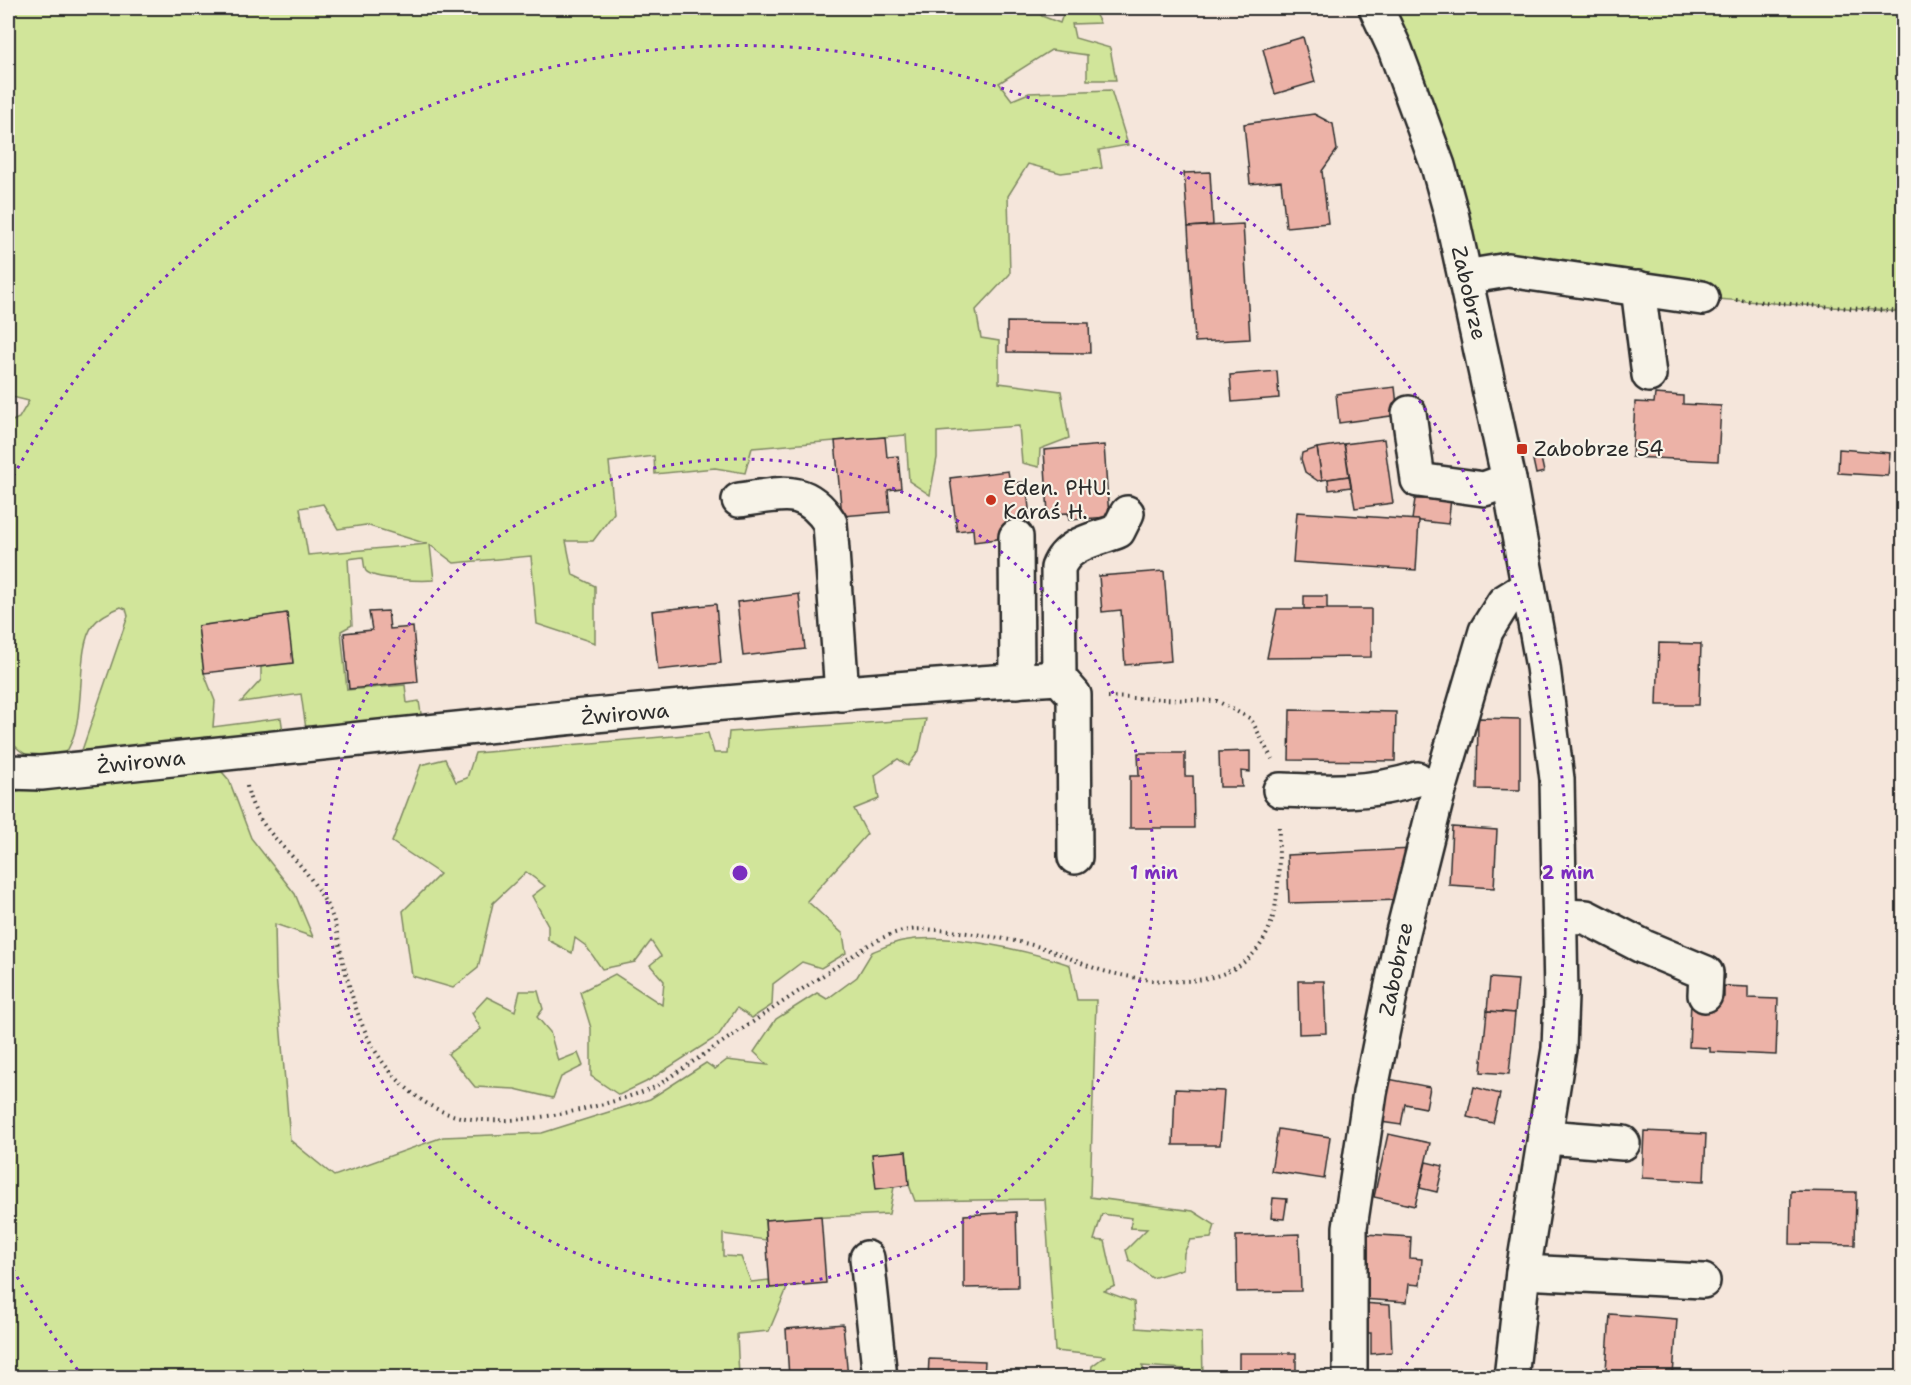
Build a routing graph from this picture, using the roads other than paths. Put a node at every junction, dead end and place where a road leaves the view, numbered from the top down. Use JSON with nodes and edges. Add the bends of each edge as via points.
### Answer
{"nodes":[{"id":1,"x":1377,"y":8,"type":"edge"},
{"id":2,"x":1466,"y":277,"type":"junction"},
{"id":3,"x":1638,"y":288,"type":"junction"},
{"id":4,"x":1702,"y":298,"type":"road end"},
{"id":5,"x":1649,"y":375,"type":"dead end"},
{"id":6,"x":1409,"y":413,"type":"dead end"},
{"id":7,"x":1509,"y":480,"type":"junction"},
{"id":8,"x":739,"y":500,"type":"dead end"},
{"id":9,"x":1127,"y":513,"type":"dead end"},
{"id":10,"x":1016,"y":537,"type":"dead end"},
{"id":11,"x":1506,"y":594,"type":"junction"},
{"id":12,"x":1017,"y":681,"type":"junction"},
{"id":13,"x":1067,"y":687,"type":"junction"},
{"id":14,"x":842,"y":694,"type":"junction"},
{"id":15,"x":8,"y":772,"type":"edge"},
{"id":16,"x":1417,"y":779,"type":"dead end"},
{"id":17,"x":1280,"y":790,"type":"road end"},
{"id":18,"x":1075,"y":857,"type":"dead end"},
{"id":19,"x":1560,"y":916,"type":"junction"},
{"id":20,"x":1705,"y":995,"type":"dead end"},
{"id":21,"x":1546,"y":1137,"type":"junction"},
{"id":22,"x":1623,"y":1143,"type":"dead end"},
{"id":23,"x":867,"y":1258,"type":"dead end"},
{"id":24,"x":1523,"y":1272,"type":"junction"},
{"id":25,"x":1702,"y":1281,"type":"dead end"},
{"id":26,"x":880,"y":1377,"type":"edge"},
{"id":27,"x":1350,"y":1377,"type":"edge"},
{"id":28,"x":1511,"y":1377,"type":"edge"}],
"edges":[{"from":1,"to":2,"type":"street","name":"Zabobrze","via":[[1438,166]]},
{"from":2,"to":3,"type":"street","via":[[1508,270]]},
{"from":2,"to":7,"type":"street","name":"Zabobrze"},
{"from":3,"to":4,"type":"street"},
{"from":3,"to":5,"type":"street"},
{"from":6,"to":7,"type":"street","via":[[1418,480],[1484,489]]},
{"from":7,"to":11,"type":"street","name":"Zabobrze"},
{"from":8,"to":14,"type":"street","via":[[791,494],[819,506],[830,523]]},
{"from":9,"to":13,"type":"street","via":[[1119,531],[1072,548],[1061,559],[1058,568]]},
{"from":10,"to":12,"type":"street"},
{"from":11,"to":19,"type":"street","name":"Zabobrze","via":[[1543,667],[1557,779]]},
{"from":11,"to":27,"type":"street","name":"Zabobrze","via":[[1481,643],[1433,811],[1402,936],[1370,1093],[1348,1245]]},
{"from":12,"to":13,"type":"street","name":"Żwirowa"},
{"from":12,"to":14,"type":"street","name":"Żwirowa"},
{"from":13,"to":18,"type":"street"},
{"from":14,"to":15,"type":"street","name":"Żwirowa","via":[[41,773]]},
{"from":16,"to":17,"type":"street","via":[[1343,793]]},
{"from":19,"to":20,"type":"street","via":[[1586,917],[1644,948],[1696,967],[1706,973]]},
{"from":19,"to":21,"type":"street","name":"Zabobrze","via":[[1559,1049]]},
{"from":21,"to":22,"type":"street"},
{"from":21,"to":24,"type":"street","name":"Zabobrze"},
{"from":23,"to":26,"type":"street"},
{"from":24,"to":25,"type":"street"},
{"from":24,"to":28,"type":"street","name":"Zabobrze"}]}
